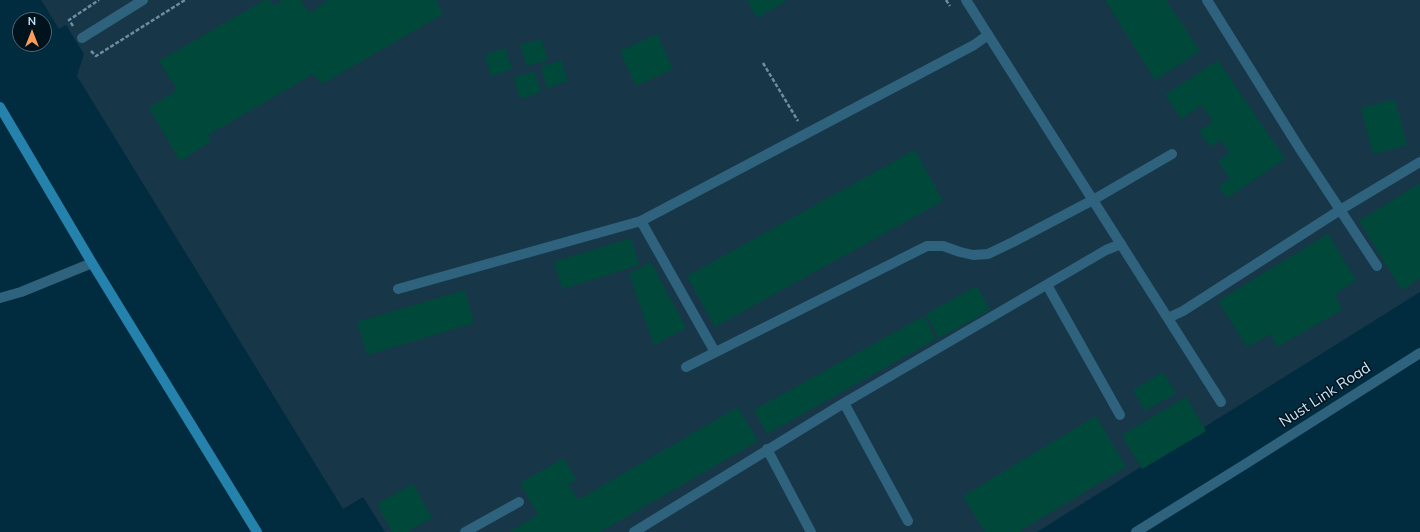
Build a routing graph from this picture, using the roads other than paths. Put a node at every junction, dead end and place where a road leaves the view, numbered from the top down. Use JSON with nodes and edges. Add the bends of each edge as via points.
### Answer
{"nodes":[{"id":1,"x":143,"y":0,"type":"edge"},
{"id":2,"x":966,"y":0,"type":"edge"},
{"id":3,"x":1207,"y":0,"type":"edge"},
{"id":4,"x":988,"y":35,"type":"junction"},
{"id":5,"x":82,"y":38,"type":"road end"},
{"id":6,"x":0,"y":107,"type":"edge"},
{"id":7,"x":1172,"y":154,"type":"dead end"},
{"id":8,"x":1420,"y":162,"type":"edge"},
{"id":9,"x":1093,"y":200,"type":"junction"},
{"id":10,"x":1340,"y":210,"type":"junction"},
{"id":11,"x":641,"y":221,"type":"junction"},
{"id":12,"x":1121,"y":244,"type":"junction"},
{"id":13,"x":92,"y":263,"type":"junction"},
{"id":14,"x":1377,"y":266,"type":"dead end"},
{"id":15,"x":1047,"y":285,"type":"junction"},
{"id":16,"x":398,"y":289,"type":"dead end"},
{"id":17,"x":0,"y":298,"type":"edge"},
{"id":18,"x":1168,"y":318,"type":"junction"},
{"id":19,"x":715,"y":352,"type":"junction"},
{"id":20,"x":1420,"y":353,"type":"edge"},
{"id":21,"x":686,"y":367,"type":"dead end"},
{"id":22,"x":1221,"y":402,"type":"dead end"},
{"id":23,"x":844,"y":403,"type":"junction"},
{"id":24,"x":1120,"y":415,"type":"dead end"},
{"id":25,"x":767,"y":449,"type":"junction"},
{"id":26,"x":519,"y":502,"type":"dead end"},
{"id":27,"x":908,"y":520,"type":"dead end"},
{"id":28,"x":257,"y":532,"type":"edge"},
{"id":29,"x":465,"y":532,"type":"edge"},
{"id":30,"x":634,"y":532,"type":"edge"},
{"id":31,"x":811,"y":532,"type":"edge"},
{"id":32,"x":1136,"y":532,"type":"edge"}],
"edges":[{"from":1,"to":5,"type":"street"},
{"from":2,"to":4,"type":"street"},
{"from":3,"to":10,"type":"street"},
{"from":4,"to":9,"type":"street"},
{"from":4,"to":11,"type":"street"},
{"from":6,"to":13,"type":"main road"},
{"from":7,"to":9,"type":"street"},
{"from":8,"to":10,"type":"street"},
{"from":9,"to":12,"type":"street"},
{"from":9,"to":19,"type":"street","via":[[988,254],[973,255],[943,246],[927,246]]},
{"from":10,"to":14,"type":"street"},
{"from":10,"to":18,"type":"street","via":[[1183,311]]},
{"from":11,"to":16,"type":"street"},
{"from":11,"to":19,"type":"street"},
{"from":12,"to":15,"type":"street","via":[[1106,250]]},
{"from":12,"to":18,"type":"street"},
{"from":13,"to":17,"type":"street"},
{"from":13,"to":28,"type":"main road"},
{"from":15,"to":23,"type":"street"},
{"from":15,"to":24,"type":"street"},
{"from":18,"to":22,"type":"street"},
{"from":19,"to":21,"type":"street"},
{"from":20,"to":32,"type":"street","name":"Nust Link Road"},
{"from":23,"to":25,"type":"street"},
{"from":23,"to":27,"type":"street"},
{"from":25,"to":30,"type":"street"},
{"from":25,"to":31,"type":"street"},
{"from":26,"to":29,"type":"street"}]}
